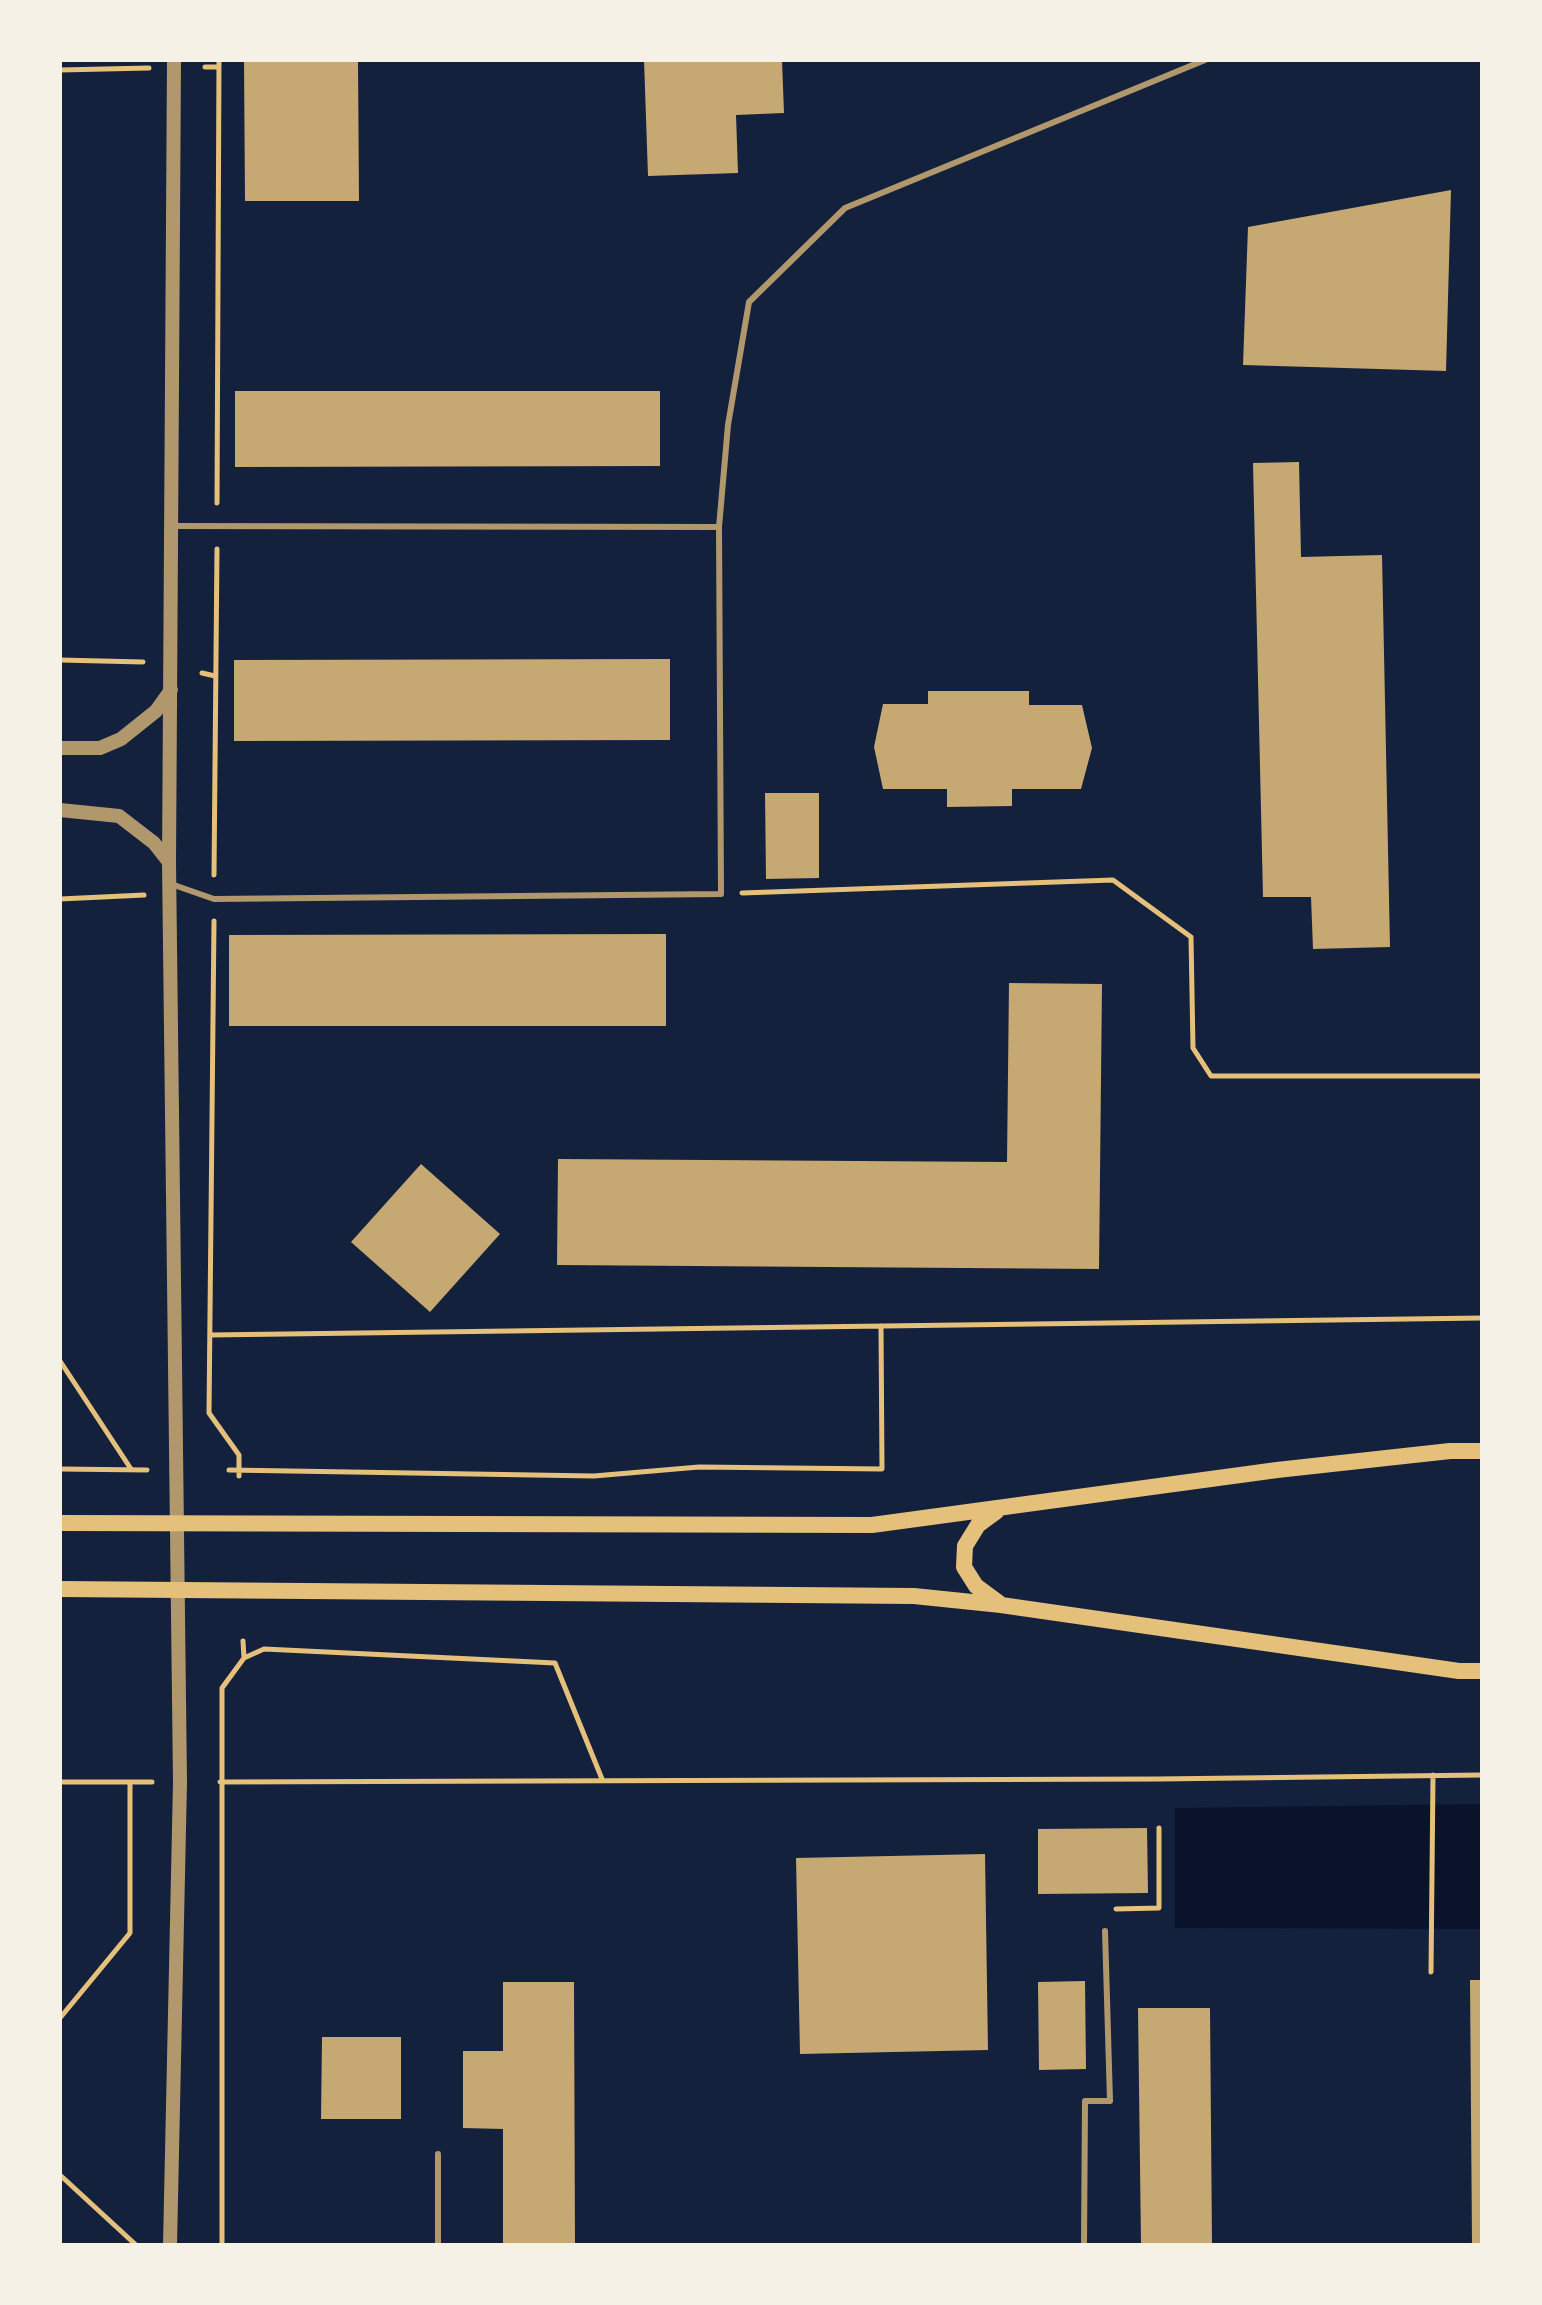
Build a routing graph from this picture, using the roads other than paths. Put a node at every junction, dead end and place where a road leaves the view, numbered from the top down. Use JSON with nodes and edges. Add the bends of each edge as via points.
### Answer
{"nodes":[{"id":1,"x":174,"y":60,"type":"edge"},
{"id":2,"x":1205,"y":60,"type":"edge"},
{"id":3,"x":172,"y":526,"type":"junction"},
{"id":4,"x":719,"y":527,"type":"junction"},
{"id":5,"x":171,"y":690,"type":"junction"},
{"id":6,"x":60,"y":748,"type":"edge"},
{"id":7,"x":60,"y":810,"type":"edge"},
{"id":8,"x":169,"y":862,"type":"junction"},
{"id":9,"x":171,"y":884,"type":"junction"},
{"id":10,"x":1482,"y":1451,"type":"edge"},
{"id":11,"x":999,"y":1510,"type":"junction"},
{"id":12,"x":60,"y":1523,"type":"edge"},
{"id":13,"x":178,"y":1523,"type":"junction"},
{"id":14,"x":60,"y":1589,"type":"edge"},
{"id":15,"x":179,"y":1589,"type":"junction"},
{"id":16,"x":1001,"y":1605,"type":"junction"},
{"id":17,"x":1482,"y":1671,"type":"edge"},
{"id":18,"x":1105,"y":1931,"type":"road end"},
{"id":19,"x":438,"y":2154,"type":"dead end"},
{"id":20,"x":170,"y":2245,"type":"edge"},
{"id":21,"x":438,"y":2245,"type":"edge"},
{"id":22,"x":1084,"y":2245,"type":"edge"}],
"edges":[{"from":1,"to":3,"type":"street"},
{"from":2,"to":4,"type":"lane","via":[[845,208],[749,302],[728,425]]},
{"from":3,"to":4,"type":"lane"},
{"from":3,"to":5,"type":"street"},
{"from":4,"to":9,"type":"lane","via":[[721,894],[214,899]]},
{"from":5,"to":6,"type":"street","via":[[156,711],[121,739],[100,748]]},
{"from":5,"to":8,"type":"street"},
{"from":7,"to":8,"type":"street","via":[[119,816]]},
{"from":8,"to":9,"type":"street"},
{"from":9,"to":13,"type":"street"},
{"from":10,"to":11,"type":"main road","via":[[1277,1470]]},
{"from":11,"to":13,"type":"main road","via":[[872,1525]]},
{"from":11,"to":16,"type":"main road","via":[[978,1525],[965,1546],[964,1567],[976,1586]]},
{"from":12,"to":13,"type":"main road"},
{"from":13,"to":15,"type":"street"},
{"from":14,"to":15,"type":"main road"},
{"from":15,"to":16,"type":"main road","via":[[914,1596]]},
{"from":15,"to":20,"type":"street"},
{"from":16,"to":17,"type":"main road"},
{"from":18,"to":22,"type":"lane","via":[[1110,2101],[1085,2101]]},
{"from":19,"to":21,"type":"lane"}]}
